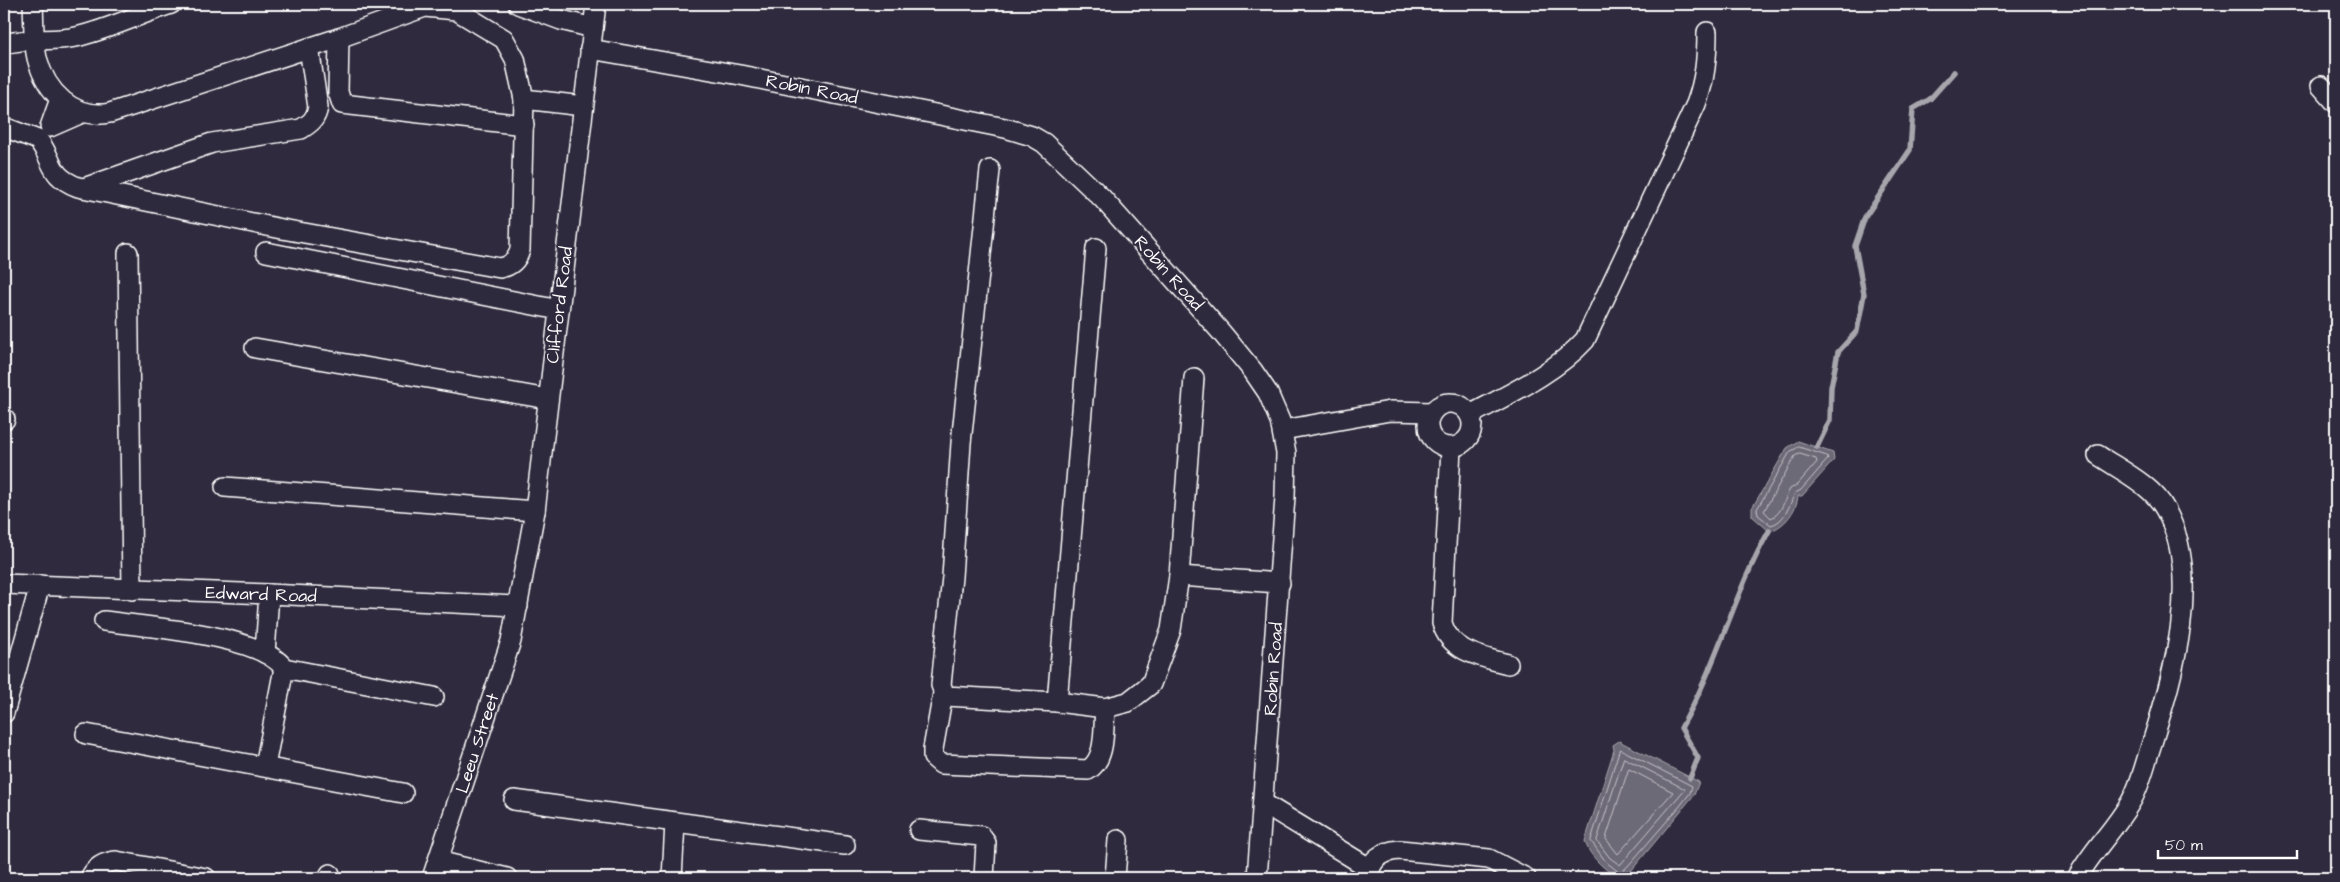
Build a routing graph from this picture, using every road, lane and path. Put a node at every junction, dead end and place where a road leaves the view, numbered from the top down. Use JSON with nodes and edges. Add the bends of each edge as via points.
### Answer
{"nodes":[{"id":1,"x":33,"y":4,"type":"edge"},
{"id":2,"x":170,"y":4,"type":"edge"},
{"id":3,"x":518,"y":4,"type":"edge"},
{"id":4,"x":596,"y":4,"type":"edge"},
{"id":5,"x":423,"y":5,"type":"edge"},
{"id":6,"x":593,"y":28,"type":"junction"},
{"id":7,"x":1707,"y":32,"type":"dead end"},
{"id":8,"x":35,"y":38,"type":"junction"},
{"id":9,"x":339,"y":38,"type":"junction"},
{"id":10,"x":4,"y":44,"type":"edge"},
{"id":11,"x":309,"y":48,"type":"junction"},
{"id":12,"x":590,"y":49,"type":"junction"},
{"id":13,"x":2321,"y":86,"type":"dead end"},
{"id":14,"x":60,"y":98,"type":"junction"},
{"id":15,"x":524,"y":100,"type":"junction"},
{"id":16,"x":2336,"y":103,"type":"edge"},
{"id":17,"x":583,"y":106,"type":"junction"},
{"id":18,"x":82,"y":113,"type":"junction"},
{"id":19,"x":524,"y":125,"type":"junction"},
{"id":20,"x":4,"y":127,"type":"edge"},
{"id":21,"x":44,"y":133,"type":"junction"},
{"id":22,"x":990,"y":170,"type":"dead end"},
{"id":23,"x":84,"y":188,"type":"junction"},
{"id":24,"x":1096,"y":248,"type":"dead end"},
{"id":25,"x":266,"y":252,"type":"dead end"},
{"id":26,"x":128,"y":253,"type":"dead end"},
{"id":27,"x":559,"y":310,"type":"junction"},
{"id":28,"x":256,"y":348,"type":"dead end"},
{"id":29,"x":1194,"y":378,"type":"dead end"},
{"id":30,"x":548,"y":399,"type":"junction"},
{"id":31,"x":1432,"y":412,"type":"junction"},
{"id":32,"x":1470,"y":415,"type":"junction"},
{"id":33,"x":1283,"y":430,"type":"junction"},
{"id":34,"x":1451,"y":448,"type":"junction"},
{"id":35,"x":2098,"y":455,"type":"dead end"},
{"id":36,"x":225,"y":487,"type":"dead end"},
{"id":37,"x":535,"y":511,"type":"junction"},
{"id":38,"x":1179,"y":576,"type":"junction"},
{"id":39,"x":1280,"y":583,"type":"junction"},
{"id":40,"x":4,"y":584,"type":"edge"},
{"id":41,"x":40,"y":585,"type":"junction"},
{"id":42,"x":132,"y":590,"type":"junction"},
{"id":43,"x":269,"y":594,"type":"junction"},
{"id":44,"x":518,"y":606,"type":"junction"},
{"id":45,"x":104,"y":621,"type":"dead end"},
{"id":46,"x":265,"y":652,"type":"junction"},
{"id":47,"x":1508,"y":664,"type":"dead end"},
{"id":48,"x":284,"y":668,"type":"junction"},
{"id":49,"x":10,"y":670,"type":"edge"},
{"id":50,"x":943,"y":693,"type":"junction"},
{"id":51,"x":434,"y":697,"type":"dead end"},
{"id":52,"x":1057,"y":702,"type":"junction"},
{"id":53,"x":1105,"y":708,"type":"junction"},
{"id":54,"x":4,"y":713,"type":"edge"},
{"id":55,"x":86,"y":734,"type":"dead end"},
{"id":56,"x":265,"y":766,"type":"junction"},
{"id":57,"x":403,"y":793,"type":"dead end"},
{"id":58,"x":514,"y":800,"type":"dead end"},
{"id":59,"x":1263,"y":803,"type":"junction"},
{"id":60,"x":675,"y":823,"type":"junction"},
{"id":61,"x":919,"y":830,"type":"dead end"},
{"id":62,"x":1118,"y":840,"type":"dead end"},
{"id":63,"x":845,"y":845,"type":"dead end"},
{"id":64,"x":435,"y":870,"type":"edge"},
{"id":65,"x":1369,"y":873,"type":"edge"},
{"id":66,"x":90,"y":878,"type":"edge"},
{"id":67,"x":206,"y":878,"type":"edge"},
{"id":68,"x":452,"y":878,"type":"edge"},
{"id":69,"x":507,"y":878,"type":"edge"},
{"id":70,"x":672,"y":878,"type":"edge"},
{"id":71,"x":984,"y":878,"type":"edge"},
{"id":72,"x":1115,"y":878,"type":"edge"},
{"id":73,"x":1257,"y":878,"type":"edge"},
{"id":74,"x":1526,"y":878,"type":"edge"},
{"id":75,"x":2077,"y":878,"type":"edge"}],
"edges":[{"from":1,"to":8,"type":"street"},
{"from":2,"to":8,"type":"street","via":[[76,37]]},
{"from":3,"to":6,"type":"street"},
{"from":4,"to":6,"type":"street","name":"Clifford Road"},
{"from":5,"to":9,"type":"street"},
{"from":5,"to":15,"type":"street","via":[[456,10],[504,39],[515,59]]},
{"from":6,"to":12,"type":"street","name":"Clifford Road"},
{"from":7,"to":32,"type":"street","via":[[1704,84],[1585,340],[1555,366]]},
{"from":8,"to":10,"type":"street"},
{"from":8,"to":14,"type":"street","via":[[37,59],[44,76]]},
{"from":9,"to":11,"type":"street"},
{"from":9,"to":19,"type":"street","via":[[338,92],[342,104]]},
{"from":11,"to":18,"type":"street","via":[[110,113]]},
{"from":11,"to":23,"type":"street","via":[[318,107],[314,120],[301,129],[212,143]]},
{"from":12,"to":17,"type":"street","name":"Clifford Road"},
{"from":12,"to":33,"type":"street","name":"Robin Road","via":[[740,75],[1032,136],[1055,151],[1102,198],[1221,332],[1268,393]]},
{"from":13,"to":16,"type":"street"},
{"from":14,"to":18,"type":"street"},
{"from":14,"to":21,"type":"street"},
{"from":15,"to":17,"type":"street"},
{"from":15,"to":19,"type":"street"},
{"from":17,"to":27,"type":"street","name":"Clifford Road"},
{"from":18,"to":21,"type":"street"},
{"from":19,"to":23,"type":"street","via":[[520,250],[515,260],[503,267],[282,229]]},
{"from":20,"to":21,"type":"street"},
{"from":21,"to":23,"type":"street","via":[[58,175],[70,184]]},
{"from":22,"to":50,"type":"street","via":[[961,443],[941,685]]},
{"from":24,"to":52,"type":"street"},
{"from":25,"to":27,"type":"street"},
{"from":26,"to":42,"type":"street"},
{"from":27,"to":30,"type":"street","name":"Clifford Road"},
{"from":28,"to":30,"type":"street"},
{"from":29,"to":38,"type":"street"},
{"from":30,"to":37,"type":"street","name":"Clifford Road"},
{"from":31,"to":32,"type":"street","via":[[1448,403],[1461,406]]},
{"from":31,"to":33,"type":"street","via":[[1390,411]]},
{"from":31,"to":34,"type":"street","via":[[1428,428],[1431,436],[1443,447]]},
{"from":32,"to":34,"type":"street","via":[[1470,436],[1459,446]]},
{"from":33,"to":39,"type":"street","name":"Robin Road","via":[[1286,453]]},
{"from":34,"to":47,"type":"street","via":[[1442,623],[1449,639],[1461,648]]},
{"from":35,"to":75,"type":"street","via":[[2157,497],[2166,510],[2180,554],[2181,617],[2168,691],[2139,785],[2130,804]]},
{"from":36,"to":37,"type":"street"},
{"from":37,"to":44,"type":"street","name":"Clifford Road"},
{"from":38,"to":39,"type":"street"},
{"from":38,"to":53,"type":"street","via":[[1171,630],[1151,684],[1128,702]]},
{"from":39,"to":59,"type":"street","name":"Robin Road"},
{"from":40,"to":41,"type":"street","name":"Edward Road"},
{"from":41,"to":42,"type":"street","name":"Edward Road"},
{"from":41,"to":49,"type":"street"},
{"from":42,"to":43,"type":"street","name":"Edward Road"},
{"from":43,"to":44,"type":"street","name":"Edward Road"},
{"from":43,"to":46,"type":"street"},
{"from":44,"to":64,"type":"street","name":"Leeu Street","via":[[511,640]]},
{"from":45,"to":46,"type":"street","via":[[210,636]]},
{"from":46,"to":48,"type":"street"},
{"from":48,"to":51,"type":"street"},
{"from":48,"to":56,"type":"street"},
{"from":49,"to":54,"type":"street"},
{"from":50,"to":52,"type":"street","via":[[945,696]]},
{"from":50,"to":53,"type":"street","via":[[933,749],[933,757],[941,764],[1088,770],[1095,766],[1100,756]]},
{"from":52,"to":53,"type":"street"},
{"from":55,"to":56,"type":"street"},
{"from":56,"to":57,"type":"street"},
{"from":58,"to":60,"type":"street"},
{"from":59,"to":65,"type":"street"},
{"from":59,"to":73,"type":"street","name":"Robin Road"},
{"from":60,"to":63,"type":"street"},
{"from":60,"to":70,"type":"street"},
{"from":61,"to":71,"type":"street","via":[[981,836],[986,843]]},
{"from":62,"to":72,"type":"street"},
{"from":64,"to":68,"type":"street"},
{"from":64,"to":69,"type":"street"},
{"from":65,"to":74,"type":"street","via":[[1381,855],[1400,850],[1489,859]]},
{"from":66,"to":67,"type":"street","via":[[102,864],[116,861]]}]}
